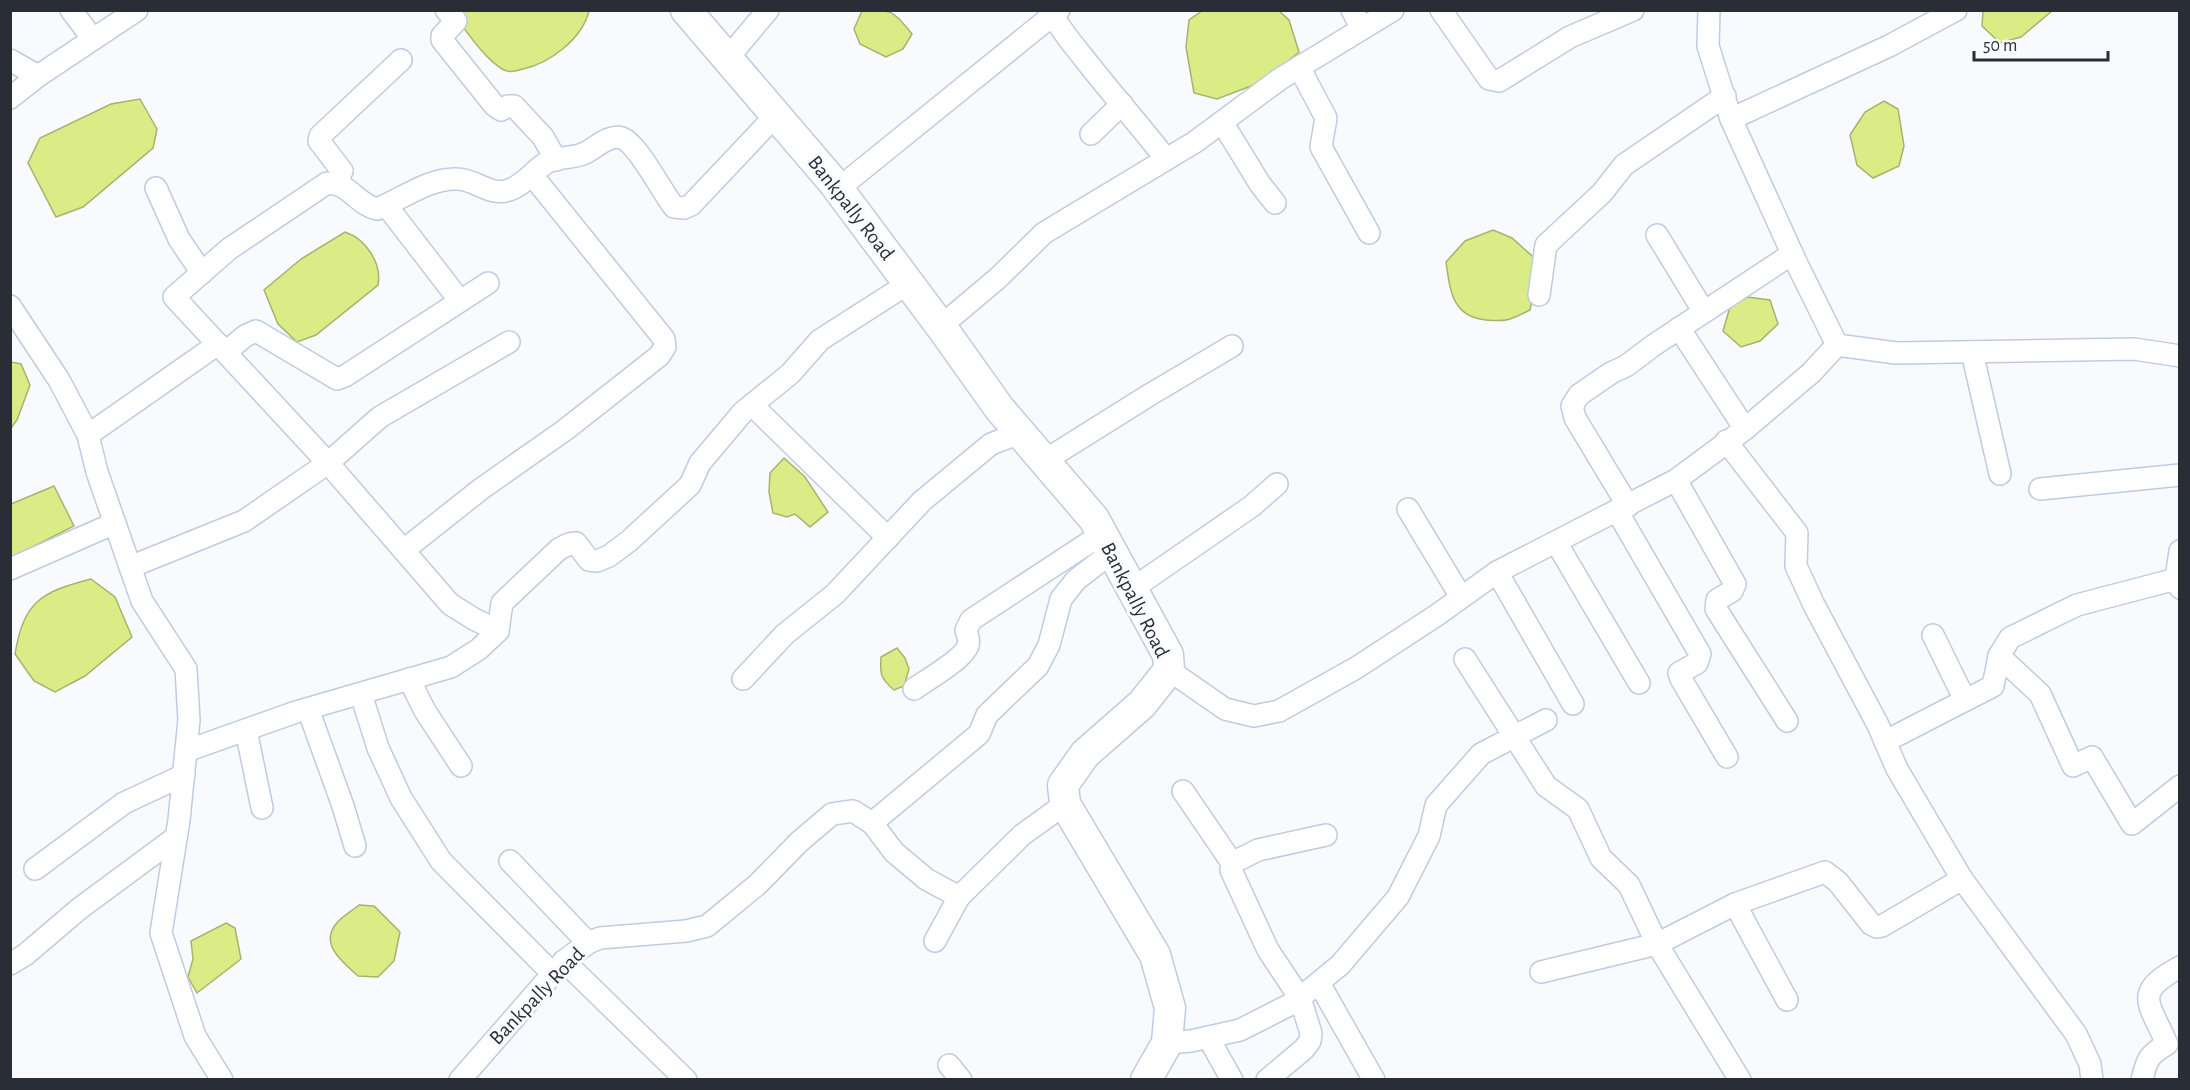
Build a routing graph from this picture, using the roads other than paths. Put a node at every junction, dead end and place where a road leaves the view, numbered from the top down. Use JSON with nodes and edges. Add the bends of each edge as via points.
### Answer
{"nodes":[{"id":1,"x":71,"y":10,"type":"edge"},
{"id":2,"x":137,"y":10,"type":"edge"},
{"id":3,"x":446,"y":10,"type":"edge"},
{"id":4,"x":686,"y":10,"type":"edge"},
{"id":5,"x":768,"y":10,"type":"edge"},
{"id":6,"x":1352,"y":10,"type":"edge"},
{"id":7,"x":1393,"y":10,"type":"edge"},
{"id":8,"x":1441,"y":10,"type":"edge"},
{"id":9,"x":1633,"y":10,"type":"edge"},
{"id":10,"x":1709,"y":10,"type":"edge"},
{"id":11,"x":1956,"y":10,"type":"edge"},
{"id":12,"x":1056,"y":13,"type":"edge"},
{"id":13,"x":1362,"y":29,"type":"junction"},
{"id":14,"x":93,"y":39,"type":"junction"},
{"id":15,"x":727,"y":59,"type":"junction"},
{"id":16,"x":10,"y":60,"type":"edge"},
{"id":17,"x":401,"y":60,"type":"dead end"},
{"id":18,"x":1299,"y":67,"type":"junction"},
{"id":19,"x":38,"y":76,"type":"junction"},
{"id":20,"x":1725,"y":96,"type":"junction"},
{"id":21,"x":10,"y":98,"type":"edge"},
{"id":22,"x":1122,"y":104,"type":"junction"},
{"id":23,"x":776,"y":115,"type":"junction"},
{"id":24,"x":1731,"y":119,"type":"junction"},
{"id":25,"x":1222,"y":122,"type":"junction"},
{"id":26,"x":1091,"y":134,"type":"dead end"},
{"id":27,"x":1166,"y":159,"type":"junction"},
{"id":28,"x":556,"y":160,"type":"junction"},
{"id":29,"x":532,"y":175,"type":"junction"},
{"id":30,"x":337,"y":183,"type":"junction"},
{"id":31,"x":156,"y":188,"type":"dead end"},
{"id":32,"x":838,"y":189,"type":"junction"},
{"id":33,"x":1275,"y":203,"type":"dead end"},
{"id":34,"x":386,"y":205,"type":"junction"},
{"id":35,"x":1369,"y":233,"type":"dead end"},
{"id":36,"x":1658,"y":235,"type":"dead end"},
{"id":37,"x":1792,"y":254,"type":"junction"},
{"id":38,"x":202,"y":273,"type":"junction"},
{"id":39,"x":488,"y":283,"type":"dead end"},
{"id":40,"x":909,"y":283,"type":"junction"},
{"id":41,"x":1539,"y":295,"type":"dead end"},
{"id":42,"x":460,"y":301,"type":"junction"},
{"id":43,"x":10,"y":306,"type":"edge"},
{"id":44,"x":1704,"y":312,"type":"junction"},
{"id":45,"x":941,"y":326,"type":"junction"},
{"id":46,"x":1679,"y":328,"type":"junction"},
{"id":47,"x":509,"y":342,"type":"dead end"},
{"id":48,"x":1837,"y":345,"type":"junction"},
{"id":49,"x":1232,"y":346,"type":"dead end"},
{"id":50,"x":222,"y":348,"type":"junction"},
{"id":51,"x":1972,"y":352,"type":"junction"},
{"id":52,"x":2180,"y":356,"type":"edge"},
{"id":53,"x":752,"y":405,"type":"junction"},
{"id":54,"x":1745,"y":429,"type":"junction"},
{"id":55,"x":1020,"y":433,"type":"junction"},
{"id":56,"x":88,"y":435,"type":"junction"},
{"id":57,"x":1726,"y":441,"type":"junction"},
{"id":58,"x":1044,"y":460,"type":"junction"},
{"id":59,"x":328,"y":463,"type":"junction"},
{"id":60,"x":2000,"y":474,"type":"dead end"},
{"id":61,"x":2180,"y":475,"type":"edge"},
{"id":62,"x":1676,"y":480,"type":"junction"},
{"id":63,"x":1276,"y":484,"type":"dead end"},
{"id":64,"x":2040,"y":489,"type":"dead end"},
{"id":65,"x":1622,"y":508,"type":"junction"},
{"id":66,"x":1408,"y":509,"type":"dead end"},
{"id":67,"x":115,"y":523,"type":"junction"},
{"id":68,"x":888,"y":538,"type":"junction"},
{"id":69,"x":1556,"y":542,"type":"junction"},
{"id":70,"x":1107,"y":543,"type":"junction"},
{"id":71,"x":404,"y":550,"type":"junction"},
{"id":72,"x":2180,"y":551,"type":"edge"},
{"id":73,"x":130,"y":567,"type":"junction"},
{"id":74,"x":10,"y":569,"type":"edge"},
{"id":75,"x":1497,"y":572,"type":"junction"},
{"id":76,"x":2178,"y":584,"type":"edge"},
{"id":77,"x":1132,"y":589,"type":"junction"},
{"id":78,"x":1461,"y":597,"type":"junction"},
{"id":79,"x":498,"y":631,"type":"junction"},
{"id":80,"x":1933,"y":635,"type":"dead end"},
{"id":81,"x":1999,"y":656,"type":"junction"},
{"id":82,"x":1465,"y":659,"type":"dead end"},
{"id":83,"x":1169,"y":670,"type":"junction"},
{"id":84,"x":409,"y":679,"type":"junction"},
{"id":85,"x":743,"y":679,"type":"dead end"},
{"id":86,"x":1639,"y":683,"type":"dead end"},
{"id":87,"x":915,"y":689,"type":"dead end"},
{"id":88,"x":361,"y":694,"type":"junction"},
{"id":89,"x":1965,"y":700,"type":"junction"},
{"id":90,"x":1573,"y":704,"type":"dead end"},
{"id":91,"x":308,"y":709,"type":"junction"},
{"id":92,"x":1546,"y":720,"type":"dead end"},
{"id":93,"x":1787,"y":721,"type":"dead end"},
{"id":94,"x":246,"y":730,"type":"junction"},
{"id":95,"x":1514,"y":737,"type":"junction"},
{"id":96,"x":1886,"y":741,"type":"junction"},
{"id":97,"x":186,"y":751,"type":"junction"},
{"id":98,"x":1727,"y":758,"type":"dead end"},
{"id":99,"x":461,"y":766,"type":"dead end"},
{"id":100,"x":184,"y":775,"type":"junction"},
{"id":101,"x":2180,"y":786,"type":"edge"},
{"id":102,"x":1183,"y":791,"type":"dead end"},
{"id":103,"x":1065,"y":804,"type":"junction"},
{"id":104,"x":262,"y":808,"type":"dead end"},
{"id":105,"x":872,"y":823,"type":"junction"},
{"id":106,"x":1326,"y":835,"type":"dead end"},
{"id":107,"x":175,"y":838,"type":"junction"},
{"id":108,"x":355,"y":846,"type":"dead end"},
{"id":109,"x":510,"y":861,"type":"dead end"},
{"id":110,"x":1232,"y":863,"type":"junction"},
{"id":111,"x":35,"y":870,"type":"dead end"},
{"id":112,"x":1962,"y":879,"type":"junction"},
{"id":113,"x":959,"y":897,"type":"junction"},
{"id":114,"x":1735,"y":903,"type":"junction"},
{"id":115,"x":935,"y":940,"type":"dead end"},
{"id":116,"x":588,"y":943,"type":"junction"},
{"id":117,"x":1657,"y":944,"type":"junction"},
{"id":118,"x":10,"y":964,"type":"edge"},
{"id":119,"x":2180,"y":967,"type":"edge"},
{"id":120,"x":559,"y":968,"type":"junction"},
{"id":121,"x":1541,"y":972,"type":"dead end"},
{"id":122,"x":1319,"y":982,"type":"junction"},
{"id":123,"x":1300,"y":998,"type":"junction"},
{"id":124,"x":1787,"y":1000,"type":"dead end"},
{"id":125,"x":1208,"y":1037,"type":"junction"},
{"id":126,"x":1167,"y":1043,"type":"junction"},
{"id":127,"x":2173,"y":1048,"type":"edge"},
{"id":128,"x":222,"y":1080,"type":"edge"},
{"id":129,"x":460,"y":1080,"type":"edge"},
{"id":130,"x":686,"y":1080,"type":"edge"},
{"id":131,"x":1146,"y":1080,"type":"edge"},
{"id":132,"x":1232,"y":1080,"type":"edge"},
{"id":133,"x":1267,"y":1080,"type":"edge"},
{"id":134,"x":1374,"y":1080,"type":"edge"},
{"id":135,"x":1740,"y":1080,"type":"edge"},
{"id":136,"x":2092,"y":1080,"type":"edge"},
{"id":137,"x":2142,"y":1080,"type":"edge"}],
"edges":[{"from":1,"to":14,"type":"street"},
{"from":2,"to":14,"type":"street"},
{"from":3,"to":28,"type":"street","via":[[456,21],[442,40],[494,105],[501,110],[514,106],[543,137]]},
{"from":4,"to":15,"type":"street","name":"Bankpally Road"},
{"from":5,"to":15,"type":"street"},
{"from":6,"to":13,"type":"street"},
{"from":7,"to":13,"type":"street"},
{"from":8,"to":9,"type":"street","via":[[1489,79],[1495,81],[1570,37]]},
{"from":10,"to":20,"type":"street","via":[[1708,46]]},
{"from":11,"to":24,"type":"street","via":[[1890,46]]},
{"from":12,"to":22,"type":"street","via":[[1059,27]]},
{"from":12,"to":32,"type":"street"},
{"from":13,"to":18,"type":"street"},
{"from":14,"to":19,"type":"street"},
{"from":15,"to":23,"type":"street","name":"Bankpally Road"},
{"from":16,"to":19,"type":"street"},
{"from":17,"to":30,"type":"street","via":[[320,136],[319,141],[342,171]]},
{"from":18,"to":25,"type":"street"},
{"from":18,"to":35,"type":"street","via":[[1326,117],[1321,147]]},
{"from":19,"to":21,"type":"street"},
{"from":20,"to":24,"type":"street"},
{"from":20,"to":41,"type":"street","via":[[1624,165],[1602,193],[1546,245]]},
{"from":22,"to":26,"type":"street"},
{"from":22,"to":27,"type":"street"},
{"from":23,"to":28,"type":"street","via":[[684,208],[674,207],[626,140],[610,138],[585,153]]},
{"from":23,"to":32,"type":"street","name":"Bankpally Road"},
{"from":24,"to":37,"type":"street"},
{"from":25,"to":27,"type":"street"},
{"from":25,"to":33,"type":"street"},
{"from":27,"to":45,"type":"street","via":[[1044,233]]},
{"from":28,"to":29,"type":"street"},
{"from":29,"to":34,"type":"street","via":[[500,192],[448,179]]},
{"from":29,"to":71,"type":"street","via":[[664,339],[665,347],[659,356],[574,423],[490,482]]},
{"from":30,"to":34,"type":"street","via":[[370,208]]},
{"from":30,"to":38,"type":"street","via":[[327,183],[229,249]]},
{"from":31,"to":38,"type":"street","via":[[179,239]]},
{"from":32,"to":40,"type":"street","name":"Bankpally Road"},
{"from":34,"to":42,"type":"street"},
{"from":36,"to":44,"type":"street"},
{"from":37,"to":44,"type":"street"},
{"from":37,"to":48,"type":"street"},
{"from":38,"to":50,"type":"street","via":[[174,297]]},
{"from":39,"to":42,"type":"street"},
{"from":40,"to":45,"type":"street","name":"Bankpally Road"},
{"from":40,"to":53,"type":"street","via":[[820,340],[790,374]]},
{"from":42,"to":50,"type":"street","via":[[337,379],[256,332]]},
{"from":43,"to":56,"type":"street","via":[[59,380]]},
{"from":44,"to":46,"type":"street"},
{"from":45,"to":55,"type":"street","name":"Bankpally Road"},
{"from":46,"to":54,"type":"street"},
{"from":46,"to":65,"type":"street","via":[[1579,395],[1572,406]]},
{"from":47,"to":59,"type":"street","via":[[380,417]]},
{"from":48,"to":51,"type":"street","via":[[1896,353]]},
{"from":48,"to":54,"type":"street","via":[[1811,373]]},
{"from":49,"to":58,"type":"street"},
{"from":50,"to":56,"type":"street"},
{"from":50,"to":59,"type":"street"},
{"from":51,"to":52,"type":"street","via":[[2134,349]]},
{"from":51,"to":60,"type":"street"},
{"from":53,"to":68,"type":"street"},
{"from":53,"to":79,"type":"street","via":[[700,463],[690,485],[629,542],[597,561],[589,560],[576,543],[559,549],[502,603]]},
{"from":54,"to":57,"type":"street"},
{"from":55,"to":58,"type":"street","name":"Bankpally Road"},
{"from":55,"to":68,"type":"street","via":[[991,444],[922,501]]},
{"from":56,"to":67,"type":"street"},
{"from":57,"to":62,"type":"street"},
{"from":57,"to":96,"type":"street","via":[[1797,533],[1797,566]]},
{"from":58,"to":70,"type":"street","name":"Bankpally Road","via":[[1094,519]]},
{"from":59,"to":71,"type":"street"},
{"from":59,"to":73,"type":"street","via":[[244,521]]},
{"from":61,"to":64,"type":"street"},
{"from":62,"to":65,"type":"street"},
{"from":62,"to":93,"type":"street","via":[[1735,584],[1732,591],[1717,600],[1716,609]]},
{"from":63,"to":77,"type":"street","via":[[1252,506]]},
{"from":65,"to":69,"type":"street"},
{"from":65,"to":98,"type":"street","via":[[1700,654],[1697,663],[1679,673]]},
{"from":66,"to":78,"type":"street"},
{"from":67,"to":73,"type":"street"},
{"from":67,"to":74,"type":"street"},
{"from":68,"to":85,"type":"street"},
{"from":69,"to":75,"type":"street"},
{"from":69,"to":86,"type":"street"},
{"from":70,"to":77,"type":"street","name":"Bankpally Road"},
{"from":70,"to":87,"type":"street","via":[[971,620],[966,630],[968,648]]},
{"from":70,"to":105,"type":"street","via":[[1061,599],[1049,645],[1038,666],[987,715],[979,734]]},
{"from":71,"to":79,"type":"street","via":[[450,604]]},
{"from":72,"to":76,"type":"street"},
{"from":73,"to":97,"type":"street","via":[[142,601],[186,669]]},
{"from":75,"to":78,"type":"street"},
{"from":75,"to":90,"type":"street"},
{"from":76,"to":81,"type":"street","via":[[2077,605],[2010,639]]},
{"from":77,"to":83,"type":"street","name":"Bankpally Road","via":[[1168,655]]},
{"from":78,"to":83,"type":"street","via":[[1356,668],[1279,711],[1254,716],[1225,709]]},
{"from":79,"to":84,"type":"street","via":[[451,667]]},
{"from":80,"to":89,"type":"street"},
{"from":81,"to":89,"type":"street","via":[[1993,686]]},
{"from":81,"to":101,"type":"street","via":[[2040,694],[2073,766],[2092,757],[2132,824]]},
{"from":82,"to":95,"type":"street"},
{"from":83,"to":103,"type":"street","name":"Bankpally Road","via":[[1142,704],[1085,754],[1063,785]]},
{"from":84,"to":88,"type":"street"},
{"from":84,"to":99,"type":"street"},
{"from":88,"to":91,"type":"street"},
{"from":88,"to":120,"type":"street","via":[[378,748],[401,798],[441,861]]},
{"from":89,"to":96,"type":"street"},
{"from":91,"to":94,"type":"street"},
{"from":91,"to":108,"type":"street"},
{"from":92,"to":95,"type":"street"},
{"from":94,"to":97,"type":"street"},
{"from":94,"to":104,"type":"street"},
{"from":95,"to":117,"type":"street","via":[[1546,786],[1578,809],[1601,858],[1629,885]]},
{"from":95,"to":122,"type":"street","via":[[1481,754],[1436,805],[1429,836],[1398,897],[1340,965]]},
{"from":96,"to":112,"type":"street","via":[[1897,769]]},
{"from":97,"to":100,"type":"street"},
{"from":100,"to":107,"type":"street"},
{"from":100,"to":111,"type":"street","via":[[124,803]]},
{"from":102,"to":110,"type":"street"},
{"from":103,"to":113,"type":"street","via":[[1022,835]]},
{"from":103,"to":126,"type":"street","via":[[1155,955],[1170,1008]]},
{"from":105,"to":113,"type":"street","via":[[894,852],[926,879]]},
{"from":105,"to":116,"type":"street","name":"Bankpally Road","via":[[853,811],[832,814],[707,926],[600,938]]},
{"from":106,"to":110,"type":"street","via":[[1258,850]]},
{"from":107,"to":118,"type":"street"},
{"from":107,"to":128,"type":"street","via":[[161,933],[195,1036]]},
{"from":109,"to":116,"type":"street"},
{"from":110,"to":123,"type":"street","via":[[1231,870],[1268,950]]},
{"from":112,"to":114,"type":"street","via":[[1877,927],[1825,872]]},
{"from":112,"to":136,"type":"street","via":[[2076,1034],[2090,1064]]},
{"from":113,"to":115,"type":"street"},
{"from":114,"to":117,"type":"street"},
{"from":114,"to":124,"type":"street"},
{"from":116,"to":120,"type":"street","name":"Bankpally Road"},
{"from":117,"to":121,"type":"street"},
{"from":117,"to":135,"type":"street"},
{"from":119,"to":127,"type":"street","via":[[2160,978],[2150,988],[2148,999]]},
{"from":120,"to":129,"type":"street","name":"Bankpally Road"},
{"from":120,"to":130,"type":"street"},
{"from":122,"to":123,"type":"street"},
{"from":122,"to":134,"type":"street"},
{"from":123,"to":125,"type":"street","via":[[1240,1030]]},
{"from":123,"to":133,"type":"street","via":[[1310,1041]]},
{"from":125,"to":126,"type":"street"},
{"from":125,"to":132,"type":"street"},
{"from":126,"to":131,"type":"street"},
{"from":127,"to":137,"type":"street","via":[[2152,1053]]}]}
